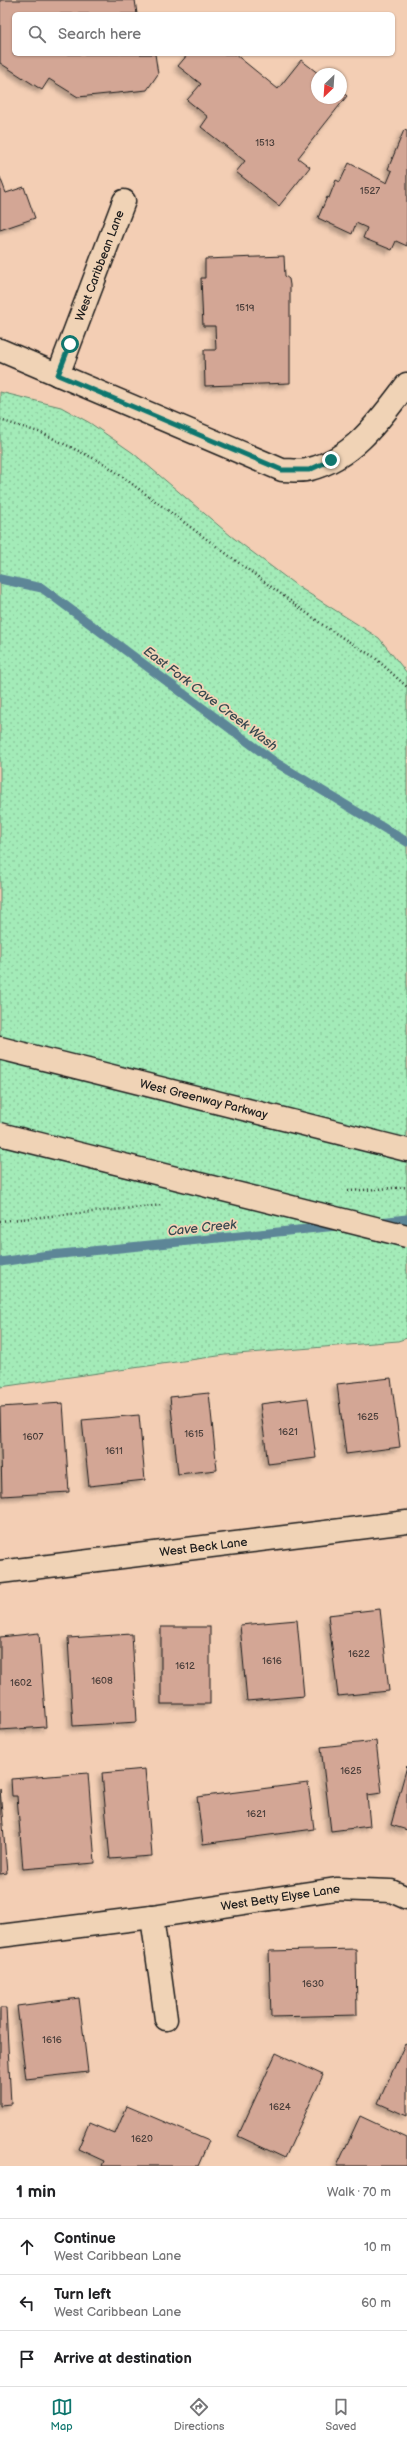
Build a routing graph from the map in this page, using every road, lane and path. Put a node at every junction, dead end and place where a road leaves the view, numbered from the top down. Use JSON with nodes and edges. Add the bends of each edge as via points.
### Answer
{"nodes":[{"id":1,"x":124,"y":201,"type":"dead end"},
{"id":2,"x":0,"y":350,"type":"edge"},
{"id":3,"x":58,"y":375,"type":"junction"},
{"id":4,"x":407,"y":384,"type":"edge"},
{"id":5,"x":0,"y":420,"type":"edge"},
{"id":6,"x":407,"y":687,"type":"edge"},
{"id":7,"x":0,"y":1048,"type":"edge"},
{"id":8,"x":0,"y":1134,"type":"edge"},
{"id":9,"x":397,"y":1147,"type":"edge"},
{"id":10,"x":125,"y":1207,"type":"dead end"},
{"id":11,"x":0,"y":1222,"type":"edge"},
{"id":12,"x":407,"y":1236,"type":"edge"},
{"id":13,"x":407,"y":1522,"type":"edge"},
{"id":14,"x":0,"y":1572,"type":"edge"},
{"id":15,"x":407,"y":1898,"type":"edge"},
{"id":16,"x":152,"y":1917,"type":"junction"},
{"id":17,"x":0,"y":1936,"type":"edge"},
{"id":18,"x":166,"y":2020,"type":"dead end"}],
"edges":[{"from":1,"to":3,"type":"street","name":"West Caribbean Lane"},
{"from":2,"to":3,"type":"street"},
{"from":3,"to":4,"type":"street","via":[[282,470],[309,470],[348,451],[358,443]]},
{"from":5,"to":6,"type":"path","via":[[42,433],[104,464],[327,628],[374,657]]},
{"from":7,"to":9,"type":"street","name":"West Greenway Parkway"},
{"from":8,"to":12,"type":"street","bridge":true},
{"from":10,"to":11,"type":"path"},
{"from":13,"to":14,"type":"street","name":"West Beck Lane"},
{"from":15,"to":16,"type":"street","name":"West Betty Elyse Lane","via":[[391,1892],[336,1889]]},
{"from":16,"to":17,"type":"street","name":"West Betty Elyse Lane"},
{"from":16,"to":18,"type":"street"}]}
